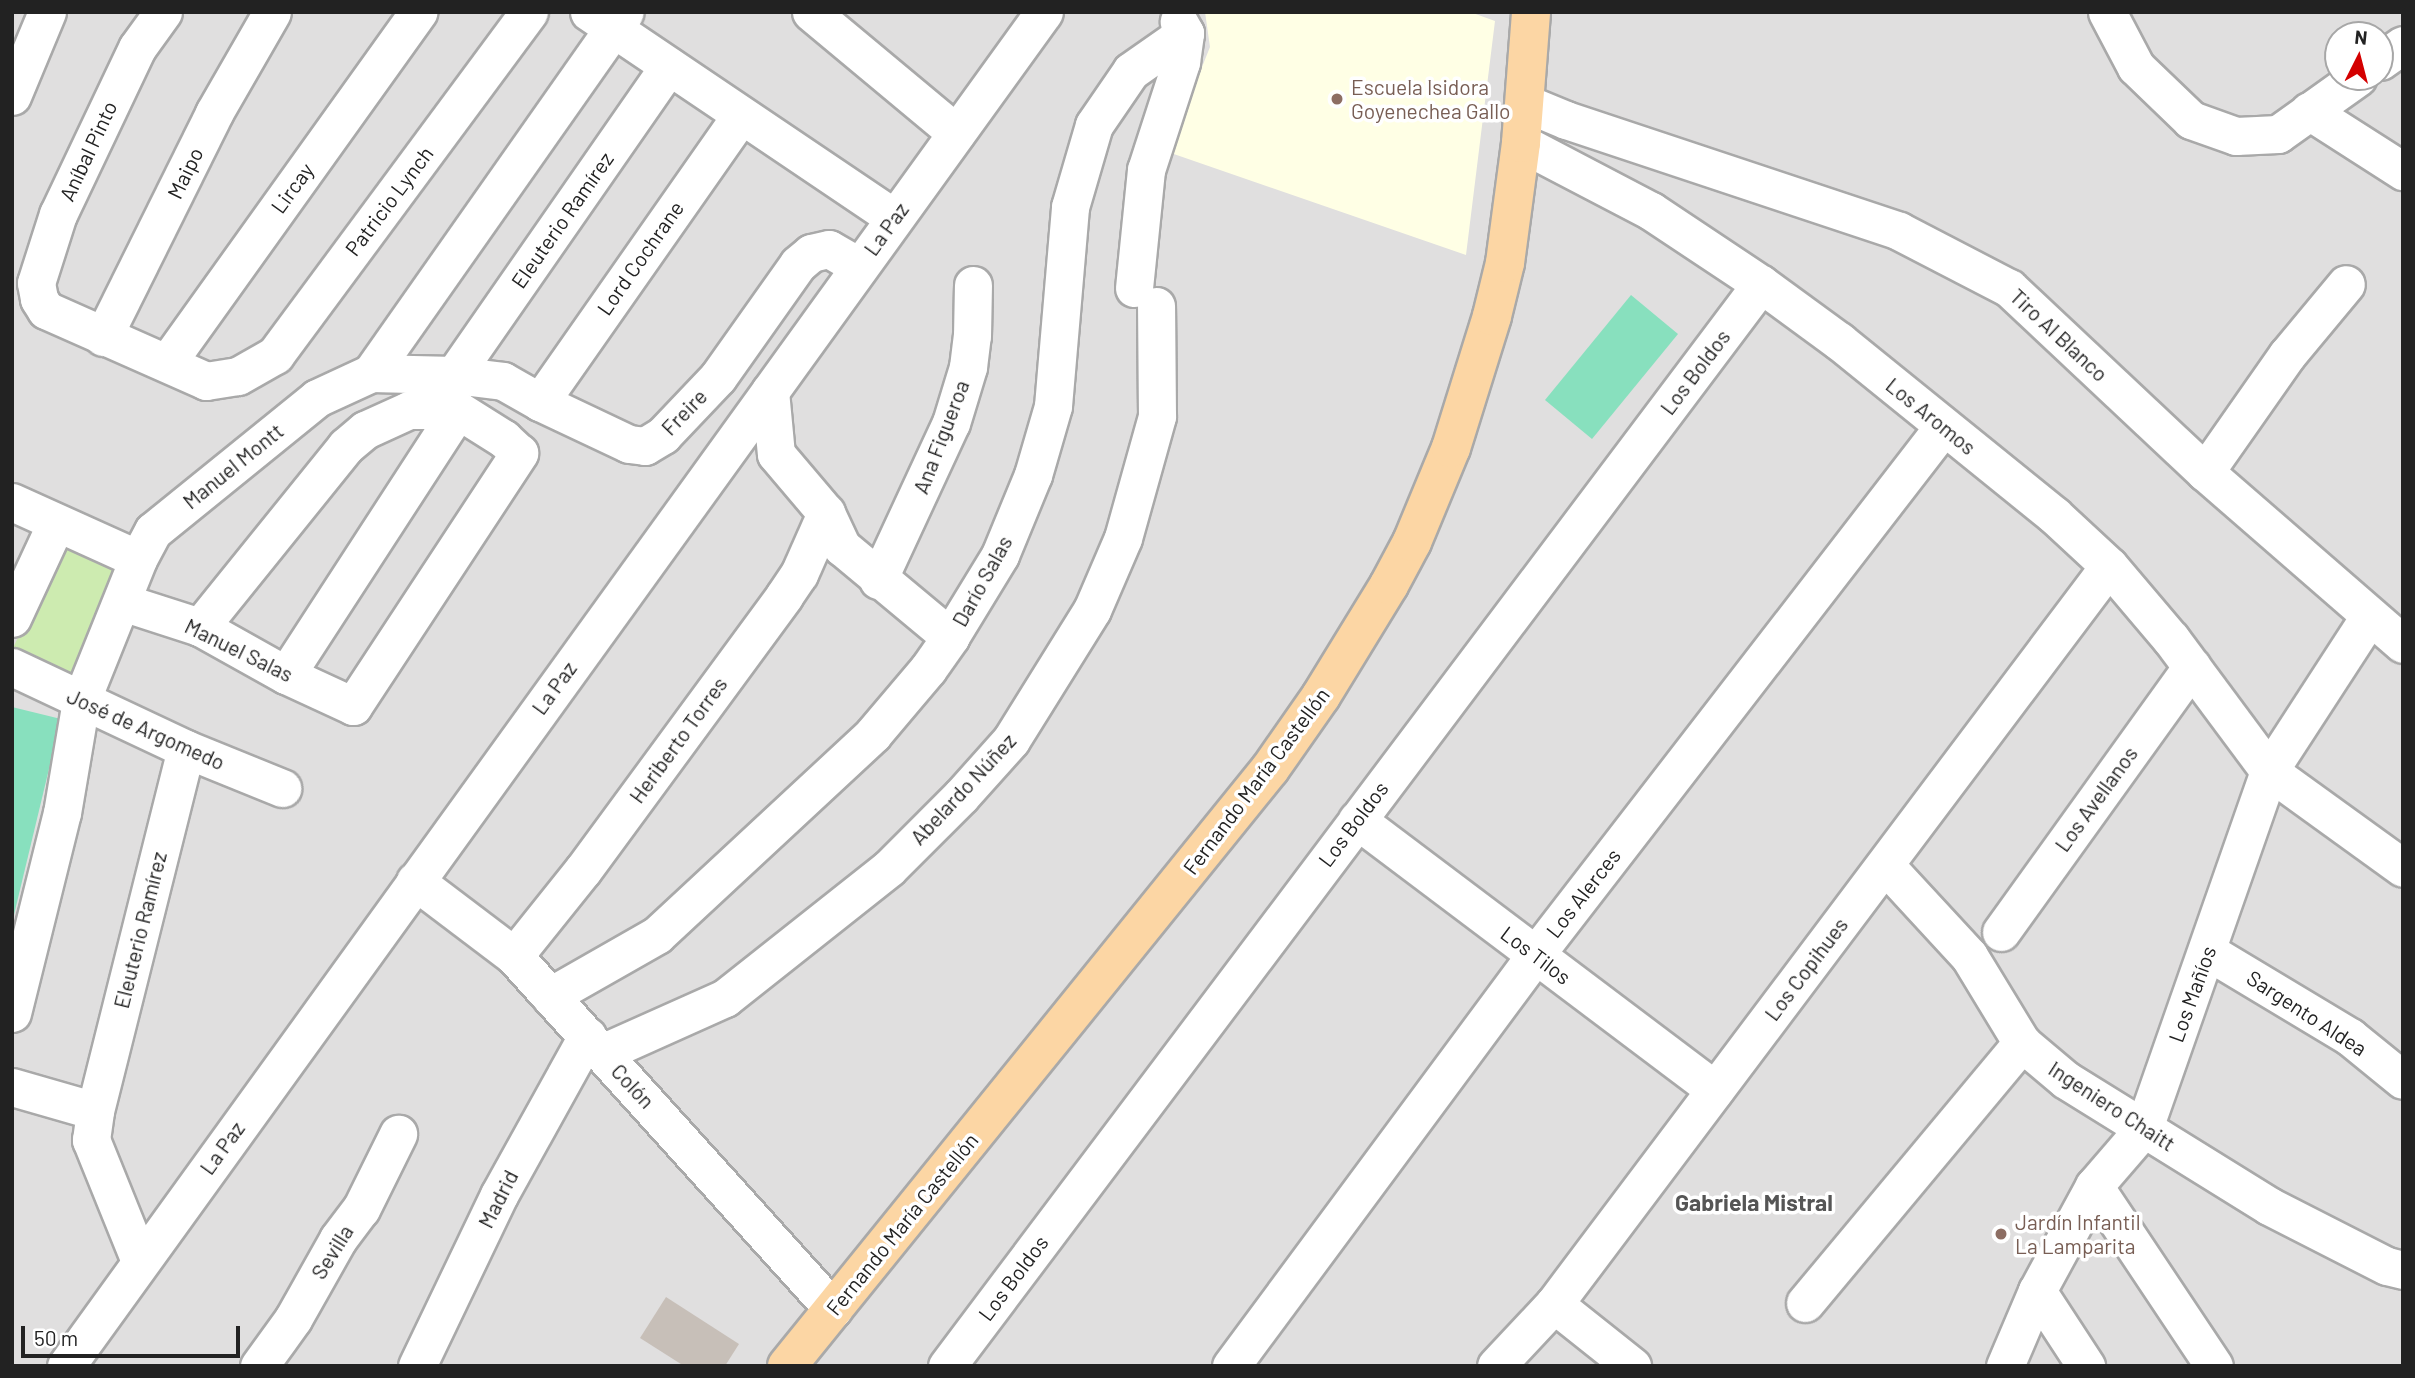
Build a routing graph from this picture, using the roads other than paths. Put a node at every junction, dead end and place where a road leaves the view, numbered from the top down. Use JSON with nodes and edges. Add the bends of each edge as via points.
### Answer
{"nodes":[{"id":1,"x":47,"y":12,"type":"edge"},
{"id":2,"x":163,"y":12,"type":"edge"},
{"id":3,"x":272,"y":12,"type":"edge"},
{"id":4,"x":418,"y":12,"type":"edge"},
{"id":5,"x":529,"y":12,"type":"edge"},
{"id":6,"x":811,"y":12,"type":"edge"},
{"id":7,"x":1531,"y":12,"type":"edge"},
{"id":8,"x":2107,"y":12,"type":"edge"},
{"id":9,"x":609,"y":18,"type":"edge"},
{"id":10,"x":1027,"y":18,"type":"edge"},
{"id":11,"x":1179,"y":22,"type":"edge"},
{"id":12,"x":669,"y":66,"type":"junction"},
{"id":13,"x":2338,"y":91,"type":"edge"},
{"id":14,"x":12,"y":96,"type":"edge"},
{"id":15,"x":1525,"y":103,"type":"junction"},
{"id":16,"x":2309,"y":111,"type":"junction"},
{"id":17,"x":741,"y":115,"type":"junction"},
{"id":18,"x":956,"y":133,"type":"junction"},
{"id":19,"x":1521,"y":143,"type":"junction"},
{"id":20,"x":2403,"y":171,"type":"edge"},
{"id":21,"x":894,"y":218,"type":"junction"},
{"id":22,"x":859,"y":266,"type":"junction"},
{"id":23,"x":1761,"y":284,"type":"junction"},
{"id":24,"x":973,"y":285,"type":"dead end"},
{"id":25,"x":2346,"y":285,"type":"dead end"},
{"id":26,"x":1145,"y":297,"type":"joint"},
{"id":27,"x":103,"y":337,"type":"junction"},
{"id":28,"x":167,"y":363,"type":"junction"},
{"id":29,"x":371,"y":373,"type":"junction"},
{"id":30,"x":770,"y":391,"type":"junction"},
{"id":31,"x":456,"y":393,"type":"junction"},
{"id":32,"x":540,"y":402,"type":"junction"},
{"id":33,"x":1943,"y":427,"type":"junction"},
{"id":34,"x":2205,"y":471,"type":"junction"},
{"id":35,"x":12,"y":502,"type":"edge"},
{"id":36,"x":826,"y":513,"type":"junction"},
{"id":37,"x":56,"y":523,"type":"junction"},
{"id":38,"x":138,"y":559,"type":"junction"},
{"id":39,"x":2109,"y":566,"type":"junction"},
{"id":40,"x":878,"y":580,"type":"junction"},
{"id":41,"x":122,"y":601,"type":"junction"},
{"id":42,"x":14,"y":607,"type":"edge"},
{"id":43,"x":2369,"y":617,"type":"junction"},
{"id":44,"x":200,"y":627,"type":"junction"},
{"id":45,"x":950,"y":637,"type":"junction"},
{"id":46,"x":2403,"y":644,"type":"edge"},
{"id":47,"x":2192,"y":666,"type":"junction"},
{"id":48,"x":12,"y":667,"type":"edge"},
{"id":49,"x":286,"y":675,"type":"junction"},
{"id":50,"x":81,"y":701,"type":"junction"},
{"id":51,"x":186,"y":749,"type":"junction"},
{"id":52,"x":2269,"y":771,"type":"junction"},
{"id":53,"x":282,"y":788,"type":"dead end"},
{"id":54,"x":1357,"y":820,"type":"junction"},
{"id":55,"x":1885,"y":865,"type":"junction"},
{"id":56,"x":2403,"y":868,"type":"edge"},
{"id":57,"x":415,"y":881,"type":"junction"},
{"id":58,"x":2001,"y":932,"type":"dead end"},
{"id":59,"x":2207,"y":951,"type":"junction"},
{"id":60,"x":1535,"y":954,"type":"junction"},
{"id":61,"x":514,"y":956,"type":"junction"},
{"id":62,"x":550,"y":996,"type":"junction"},
{"id":63,"x":12,"y":1013,"type":"edge"},
{"id":64,"x":2022,"y":1043,"type":"junction"},
{"id":65,"x":595,"y":1045,"type":"junction"},
{"id":66,"x":2403,"y":1080,"type":"edge"},
{"id":67,"x":12,"y":1087,"type":"edge"},
{"id":68,"x":1715,"y":1090,"type":"junction"},
{"id":69,"x":94,"y":1111,"type":"junction"},
{"id":70,"x":2144,"y":1128,"type":"junction"},
{"id":71,"x":398,"y":1134,"type":"dead end"},
{"id":72,"x":2094,"y":1186,"type":"junction"},
{"id":73,"x":141,"y":1261,"type":"junction"},
{"id":74,"x":2403,"y":1270,"type":"edge"},
{"id":75,"x":2037,"y":1291,"type":"junction"},
{"id":76,"x":1805,"y":1303,"type":"dead end"},
{"id":77,"x":1554,"y":1304,"type":"junction"},
{"id":78,"x":833,"y":1310,"type":"junction"},
{"id":79,"x":66,"y":1366,"type":"edge"},
{"id":80,"x":259,"y":1366,"type":"edge"},
{"id":81,"x":417,"y":1366,"type":"edge"},
{"id":82,"x":787,"y":1366,"type":"edge"},
{"id":83,"x":947,"y":1366,"type":"edge"},
{"id":84,"x":1231,"y":1366,"type":"edge"},
{"id":85,"x":1496,"y":1366,"type":"edge"},
{"id":86,"x":1632,"y":1366,"type":"edge"},
{"id":87,"x":2005,"y":1366,"type":"edge"},
{"id":88,"x":2086,"y":1366,"type":"edge"},
{"id":89,"x":2214,"y":1366,"type":"edge"}],
"edges":[{"from":1,"to":14,"type":"street"},
{"from":2,"to":27,"type":"street","name":"Aníbal Pinto","via":[[137,48],[58,214],[36,283],[38,299],[46,310]]},
{"from":3,"to":27,"type":"street","name":"Maipo","via":[[214,113]]},
{"from":4,"to":28,"type":"street","name":"Lircay"},
{"from":5,"to":28,"type":"street","name":"Patricio Lynch","via":[[275,355],[238,376],[206,381]]},
{"from":6,"to":18,"type":"street"},
{"from":7,"to":15,"type":"main road","name":"Fernando María Castellón"},
{"from":8,"to":16,"type":"street","via":[[2136,67],[2191,120],[2236,136],[2278,134]]},
{"from":9,"to":12,"type":"street"},
{"from":9,"to":29,"type":"street"},
{"from":10,"to":18,"type":"street","name":"La Paz"},
{"from":11,"to":26,"type":"street","name":"Darío Salas","via":[[1181,62],[1146,170]]},
{"from":11,"to":45,"type":"street","name":"Darío Salas","via":[[1131,71],[1094,125],[1070,207],[1053,406],[1033,475],[1000,555]]},
{"from":12,"to":17,"type":"street"},
{"from":12,"to":31,"type":"street","name":"Eleuterio Ramírez"},
{"from":13,"to":16,"type":"street"},
{"from":15,"to":19,"type":"main road","name":"Fernando María Castellón"},
{"from":15,"to":34,"type":"street","name":"Tiro Al Blanco","via":[[1899,231],[2009,288]]},
{"from":16,"to":20,"type":"street"},
{"from":17,"to":21,"type":"street"},
{"from":17,"to":32,"type":"street","name":"Lord Cochrane"},
{"from":18,"to":21,"type":"street","name":"La Paz"},
{"from":19,"to":23,"type":"street","name":"Los Aromos","via":[[1651,211]]},
{"from":19,"to":78,"type":"main road","name":"Fernando María Castellón","via":[[1504,263],[1473,382],[1432,494],[1383,596],[1270,769]]},
{"from":21,"to":22,"type":"street","name":"La Paz"},
{"from":22,"to":30,"type":"street","name":"La Paz"},
{"from":22,"to":32,"type":"street","name":"Freire","via":[[829,249],[811,253],[798,264],[718,377],[655,442],[629,444]]},
{"from":23,"to":33,"type":"street","name":"Los Aromos"},
{"from":23,"to":54,"type":"street","name":"Los Boldos"},
{"from":24,"to":40,"type":"street","name":"Ana Figueroa","via":[[968,368],[951,422]]},
{"from":25,"to":34,"type":"street","via":[[2293,347]]},
{"from":26,"to":65,"type":"street","name":"Abelardo Núñez","via":[[1157,416],[1123,538],[1092,610],[1012,740],[888,868],[725,998]]},
{"from":27,"to":28,"type":"street"},
{"from":29,"to":31,"type":"street","name":"Freire"},
{"from":29,"to":38,"type":"street","name":"Manuel Montt","via":[[317,398],[153,531]]},
{"from":30,"to":36,"type":"street","via":[[776,454]]},
{"from":30,"to":57,"type":"street","name":"La Paz"},
{"from":31,"to":32,"type":"street","name":"Freire","via":[[503,381]]},
{"from":31,"to":44,"type":"street","via":[[365,430],[346,446]]},
{"from":31,"to":49,"type":"street","name":"Eleuterio Ramírez"},
{"from":31,"to":49,"type":"street","name":"Manuel Salas","via":[[519,453],[353,706]]},
{"from":33,"to":39,"type":"street","name":"Los Aromos","via":[[2054,515]]},
{"from":33,"to":60,"type":"street","name":"Los Alerces"},
{"from":34,"to":43,"type":"street","name":"Tiro Al Blanco"},
{"from":35,"to":37,"type":"street"},
{"from":36,"to":40,"type":"street","via":[[842,547]]},
{"from":36,"to":61,"type":"street","name":"Heriberto Torres","via":[[784,596],[583,870]]},
{"from":37,"to":38,"type":"street"},
{"from":37,"to":42,"type":"street"},
{"from":38,"to":41,"type":"street","name":"Manuel Montt"},
{"from":39,"to":47,"type":"street","name":"Los Aromos"},
{"from":39,"to":55,"type":"street","name":"Los Copihues"},
{"from":40,"to":45,"type":"street"},
{"from":41,"to":44,"type":"street","name":"Manuel Salas"},
{"from":41,"to":50,"type":"street","name":"Manuel Montt"},
{"from":43,"to":46,"type":"street","name":"Tiro Al Blanco"},
{"from":43,"to":52,"type":"street","name":"Los Mañíos"},
{"from":44,"to":49,"type":"street","name":"Manuel Salas"},
{"from":45,"to":62,"type":"street","name":"Darío Salas","via":[[873,734],[657,935]]},
{"from":47,"to":52,"type":"street","name":"Los Aromos"},
{"from":47,"to":58,"type":"street","name":"Los Avellanos"},
{"from":48,"to":50,"type":"street","name":"José de Argomedo"},
{"from":50,"to":51,"type":"street","name":"José de Argomedo"},
{"from":50,"to":63,"type":"street","name":"Manuel Montt","via":[[62,813]]},
{"from":51,"to":53,"type":"street","name":"José de Argomedo"},
{"from":51,"to":69,"type":"street","name":"Eleuterio Ramírez"},
{"from":52,"to":56,"type":"street","name":"Los Aromos"},
{"from":52,"to":59,"type":"street","name":"Los Mañíos"},
{"from":54,"to":60,"type":"street","name":"Los Tilos"},
{"from":54,"to":83,"type":"street","name":"Los Boldos"},
{"from":55,"to":64,"type":"street","name":"Ingeniero Chaitt","via":[[1969,956]]},
{"from":55,"to":68,"type":"street","name":"Los Copihues"},
{"from":57,"to":61,"type":"street","name":"Colón"},
{"from":57,"to":73,"type":"street","name":"La Paz"},
{"from":59,"to":66,"type":"street","name":"Sargento Aldea","via":[[2350,1037]]},
{"from":59,"to":70,"type":"street","name":"Los Mañíos"},
{"from":60,"to":68,"type":"street","name":"Los Tilos"},
{"from":60,"to":84,"type":"street","name":"Los Alerces"},
{"from":61,"to":62,"type":"street","name":"Colón"},
{"from":62,"to":65,"type":"street","name":"Colón"},
{"from":64,"to":70,"type":"street","name":"Ingeniero Chaitt","via":[[2066,1080]]},
{"from":64,"to":76,"type":"street"},
{"from":65,"to":78,"type":"street","name":"Colón"},
{"from":65,"to":81,"type":"street","name":"Madrid","via":[[499,1195]]},
{"from":67,"to":69,"type":"street"},
{"from":68,"to":77,"type":"street","name":"Los Copihues"},
{"from":69,"to":73,"type":"street","name":"Eleuterio Ramírez","via":[[92,1140]]},
{"from":70,"to":72,"type":"street","name":"Los Mañíos"},
{"from":70,"to":74,"type":"street","name":"Ingeniero Chaitt","via":[[2269,1206]]},
{"from":71,"to":80,"type":"street","name":"Sevilla","via":[[361,1209]]},
{"from":72,"to":75,"type":"street","name":"Los Mañíos"},
{"from":72,"to":89,"type":"street"},
{"from":73,"to":79,"type":"street","name":"La Paz"},
{"from":75,"to":87,"type":"street","name":"Los Mañíos"},
{"from":75,"to":88,"type":"street"},
{"from":77,"to":85,"type":"street","name":"Los Copihues"},
{"from":77,"to":86,"type":"street"},
{"from":78,"to":82,"type":"main road","name":"Fernando María Castellón"}]}
